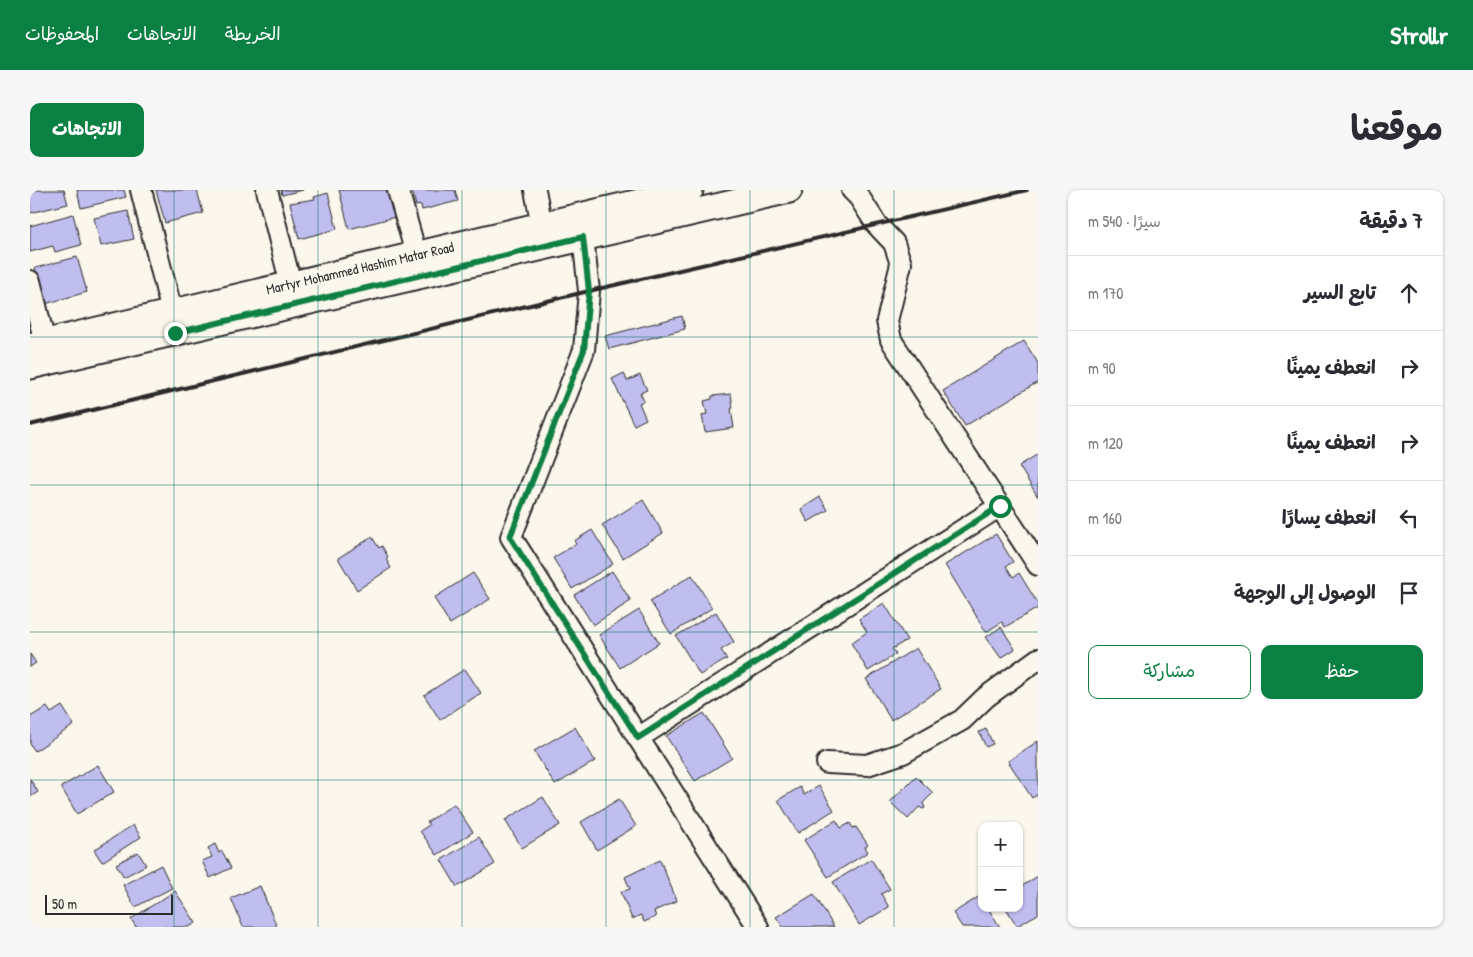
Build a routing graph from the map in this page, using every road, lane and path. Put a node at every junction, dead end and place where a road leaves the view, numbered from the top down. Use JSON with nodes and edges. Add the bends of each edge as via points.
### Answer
{"nodes":[{"id":1,"x":141,"y":190,"type":"edge"},
{"id":2,"x":267,"y":190,"type":"edge"},
{"id":3,"x":398,"y":190,"type":"edge"},
{"id":4,"x":535,"y":190,"type":"edge"},
{"id":5,"x":690,"y":190,"type":"edge"},
{"id":6,"x":788,"y":190,"type":"edge"},
{"id":7,"x":852,"y":190,"type":"edge"},
{"id":8,"x":542,"y":226,"type":"junction"},
{"id":9,"x":583,"y":237,"type":"junction"},
{"id":10,"x":419,"y":265,"type":"junction"},
{"id":11,"x":30,"y":282,"type":"edge"},
{"id":12,"x":291,"y":285,"type":"junction"},
{"id":13,"x":172,"y":312,"type":"junction"},
{"id":14,"x":37,"y":344,"type":"edge"},
{"id":15,"x":30,"y":366,"type":"edge"},
{"id":16,"x":1000,"y":506,"type":"junction"},
{"id":17,"x":1038,"y":565,"type":"edge"},
{"id":18,"x":1038,"y":659,"type":"edge"},
{"id":19,"x":638,"y":738,"type":"junction"},
{"id":20,"x":827,"y":763,"type":"dead end"},
{"id":21,"x":758,"y":927,"type":"edge"}],
"edges":[{"from":1,"to":13,"type":"street"},
{"from":2,"to":12,"type":"street"},
{"from":3,"to":10,"type":"street"},
{"from":4,"to":8,"type":"street"},
{"from":5,"to":8,"type":"main road","name":"Martyr Mohammed Hashim Matar Road"},
{"from":6,"to":9,"type":"main road","name":"Martyr Mohammed Hashim Matar Road"},
{"from":7,"to":16,"type":"street","via":[[894,243],[901,264],[887,321],[891,340]]},
{"from":8,"to":10,"type":"main road","name":"Martyr Mohammed Hashim Matar Road"},
{"from":9,"to":10,"type":"main road","name":"Martyr Mohammed Hashim Matar Road"},
{"from":9,"to":19,"type":"street","via":[[589,291],[584,350],[510,537]]},
{"from":10,"to":12,"type":"main road","name":"Martyr Mohammed Hashim Matar Road"},
{"from":10,"to":15,"type":"main road","name":"Martyr Mohammed Hashim Matar Road"},
{"from":11,"to":14,"type":"street"},
{"from":12,"to":13,"type":"main road","name":"Martyr Mohammed Hashim Matar Road"},
{"from":13,"to":14,"type":"main road","name":"Martyr Mohammed Hashim Matar Road"},
{"from":16,"to":17,"type":"street"},
{"from":16,"to":19,"type":"street"},
{"from":18,"to":20,"type":"street","via":[[986,697],[962,720],[902,753],[867,765]]},
{"from":19,"to":21,"type":"street"}]}
